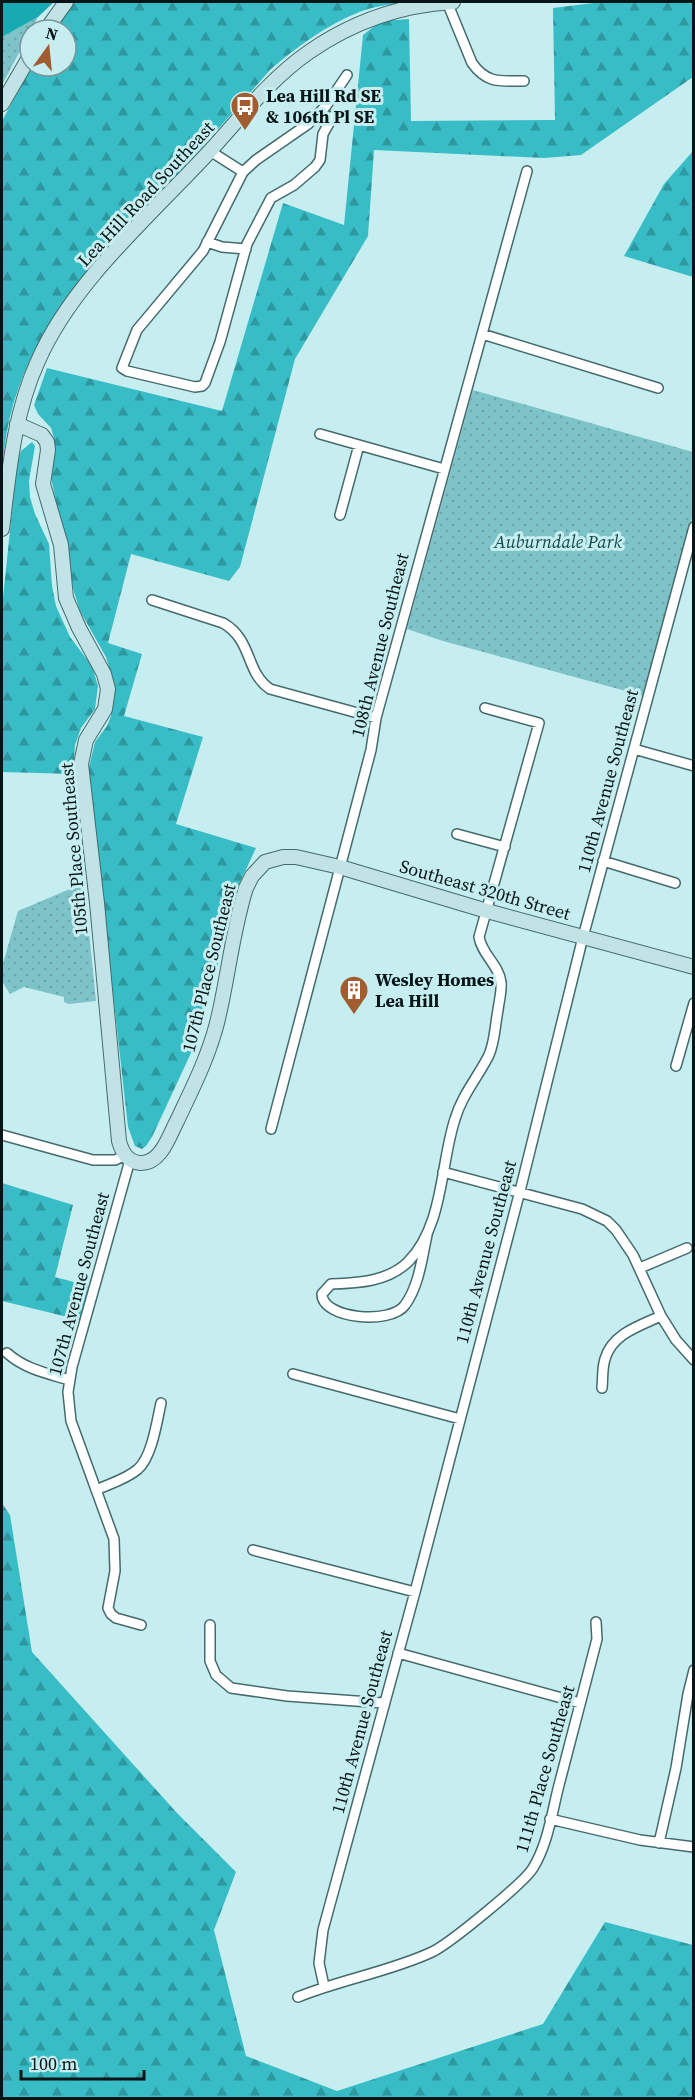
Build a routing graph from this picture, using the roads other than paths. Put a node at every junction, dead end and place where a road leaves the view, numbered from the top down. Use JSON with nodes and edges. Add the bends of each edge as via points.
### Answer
{"nodes":[{"id":1,"x":66,"y":2,"type":"edge"},
{"id":2,"x":447,"y":2,"type":"edge"},
{"id":3,"x":453,"y":2,"type":"edge"},
{"id":4,"x":55,"y":18,"type":"edge"},
{"id":5,"x":347,"y":75,"type":"dead end"},
{"id":6,"x":18,"y":77,"type":"edge"},
{"id":7,"x":524,"y":81,"type":"dead end"},
{"id":8,"x":2,"y":104,"type":"edge"},
{"id":9,"x":333,"y":116,"type":"dead end"},
{"id":10,"x":210,"y":151,"type":"junction"},
{"id":11,"x":527,"y":171,"type":"dead end"},
{"id":12,"x":243,"y":172,"type":"junction"},
{"id":13,"x":207,"y":242,"type":"junction"},
{"id":14,"x":246,"y":249,"type":"junction"},
{"id":15,"x":482,"y":334,"type":"junction"},
{"id":16,"x":658,"y":388,"type":"dead end"},
{"id":17,"x":17,"y":424,"type":"junction"},
{"id":18,"x":320,"y":434,"type":"dead end"},
{"id":19,"x":359,"y":446,"type":"junction"},
{"id":20,"x":444,"y":469,"type":"junction"},
{"id":21,"x":340,"y":515,"type":"dead end"},
{"id":22,"x":693,"y":527,"type":"edge"},
{"id":23,"x":2,"y":529,"type":"edge"},
{"id":24,"x":153,"y":600,"type":"dead end"},
{"id":25,"x":485,"y":708,"type":"dead end"},
{"id":26,"x":376,"y":718,"type":"junction"},
{"id":27,"x":634,"y":748,"type":"junction"},
{"id":28,"x":693,"y":766,"type":"edge"},
{"id":29,"x":457,"y":834,"type":"dead end"},
{"id":30,"x":505,"y":847,"type":"junction"},
{"id":31,"x":603,"y":861,"type":"junction"},
{"id":32,"x":265,"y":862,"type":"joint"},
{"id":33,"x":340,"y":867,"type":"junction"},
{"id":34,"x":675,"y":883,"type":"dead end"},
{"id":35,"x":487,"y":911,"type":"junction"},
{"id":36,"x":583,"y":937,"type":"junction"},
{"id":37,"x":693,"y":967,"type":"edge"},
{"id":38,"x":693,"y":1003,"type":"edge"},
{"id":39,"x":676,"y":1066,"type":"dead end"},
{"id":40,"x":270,"y":1129,"type":"dead end"},
{"id":41,"x":2,"y":1135,"type":"edge"},
{"id":42,"x":128,"y":1158,"type":"junction"},
{"id":43,"x":443,"y":1172,"type":"junction"},
{"id":44,"x":520,"y":1191,"type":"junction"},
{"id":45,"x":427,"y":1235,"type":"junction"},
{"id":46,"x":687,"y":1248,"type":"dead end"},
{"id":47,"x":640,"y":1268,"type":"junction"},
{"id":48,"x":660,"y":1316,"type":"junction"},
{"id":49,"x":7,"y":1353,"type":"dead end"},
{"id":50,"x":693,"y":1360,"type":"edge"},
{"id":51,"x":293,"y":1374,"type":"dead end"},
{"id":52,"x":69,"y":1380,"type":"junction"},
{"id":53,"x":602,"y":1388,"type":"dead end"},
{"id":54,"x":161,"y":1403,"type":"dead end"},
{"id":55,"x":460,"y":1419,"type":"junction"},
{"id":56,"x":96,"y":1490,"type":"junction"},
{"id":57,"x":253,"y":1551,"type":"dead end"},
{"id":58,"x":415,"y":1592,"type":"junction"},
{"id":59,"x":596,"y":1622,"type":"dead end"},
{"id":60,"x":141,"y":1625,"type":"dead end"},
{"id":61,"x":210,"y":1625,"type":"dead end"},
{"id":62,"x":398,"y":1653,"type":"junction"},
{"id":63,"x":693,"y":1670,"type":"edge"},
{"id":64,"x":691,"y":1694,"type":"edge"},
{"id":65,"x":383,"y":1703,"type":"junction"},
{"id":66,"x":580,"y":1703,"type":"junction"},
{"id":67,"x":550,"y":1819,"type":"junction"},
{"id":68,"x":659,"y":1843,"type":"junction"},
{"id":69,"x":693,"y":1847,"type":"edge"},
{"id":70,"x":324,"y":1986,"type":"junction"},
{"id":71,"x":298,"y":1996,"type":"dead end"}],
"edges":[{"from":1,"to":4,"type":"street"},
{"from":2,"to":3,"type":"street","name":"Lea Hill Road Southeast"},
{"from":2,"to":7,"type":"street","via":[[477,70],[493,81]]},
{"from":2,"to":10,"type":"street","name":"Lea Hill Road Southeast","via":[[373,18],[326,41],[271,84]]},
{"from":5,"to":12,"type":"street","via":[[308,124]]},
{"from":6,"to":8,"type":"street"},
{"from":9,"to":14,"type":"street","via":[[323,134],[320,160],[294,185],[271,198]]},
{"from":10,"to":12,"type":"street"},
{"from":10,"to":17,"type":"street","name":"Lea Hill Road Southeast","via":[[99,269],[65,313],[35,367]]},
{"from":11,"to":15,"type":"street","name":"108th Avenue Southeast"},
{"from":12,"to":13,"type":"street"},
{"from":13,"to":14,"type":"street"},
{"from":13,"to":14,"type":"street","via":[[137,330],[123,368],[127,371],[195,387],[205,383]]},
{"from":15,"to":16,"type":"street"},
{"from":15,"to":20,"type":"street","name":"108th Avenue Southeast"},
{"from":17,"to":23,"type":"street","name":"Lea Hill Road Southeast"},
{"from":17,"to":42,"type":"street","name":"105th Place Southeast","via":[[41,434],[47,441],[43,484],[61,545],[66,598],[108,689],[102,716],[84,748],[81,774],[117,1126],[121,1148]]},
{"from":18,"to":19,"type":"street"},
{"from":19,"to":20,"type":"street"},
{"from":19,"to":21,"type":"street"},
{"from":20,"to":26,"type":"street","name":"108th Avenue Southeast"},
{"from":22,"to":27,"type":"street","name":"110th Avenue Southeast"},
{"from":24,"to":26,"type":"street","via":[[232,628],[238,633],[254,671],[270,689]]},
{"from":25,"to":30,"type":"street","via":[[539,723]]},
{"from":26,"to":33,"type":"street","name":"108th Avenue Southeast"},
{"from":27,"to":28,"type":"street"},
{"from":27,"to":31,"type":"street","name":"110th Avenue Southeast"},
{"from":29,"to":30,"type":"street"},
{"from":30,"to":35,"type":"street"},
{"from":31,"to":34,"type":"street"},
{"from":31,"to":36,"type":"street","name":"110th Avenue Southeast"},
{"from":32,"to":33,"type":"street","name":"Southeast 320th Street","via":[[288,856]]},
{"from":32,"to":42,"type":"street","name":"107th Place Southeast","via":[[246,888],[216,1026],[200,1073],[158,1155],[142,1163]]},
{"from":33,"to":35,"type":"street","name":"Southeast 320th Street"},
{"from":33,"to":40,"type":"street","name":"108th Avenue Southeast"},
{"from":35,"to":36,"type":"street","name":"Southeast 320th Street"},
{"from":35,"to":43,"type":"street","via":[[479,937],[501,982],[492,1045],[461,1100]]},
{"from":36,"to":37,"type":"street","name":"Southeast 320th Street"},
{"from":36,"to":44,"type":"street","name":"110th Avenue Southeast"},
{"from":38,"to":39,"type":"street"},
{"from":41,"to":42,"type":"street","via":[[93,1160]]},
{"from":42,"to":52,"type":"street","name":"107th Avenue Southeast"},
{"from":43,"to":44,"type":"street"},
{"from":43,"to":45,"type":"street"},
{"from":44,"to":47,"type":"street","via":[[600,1217],[616,1230]]},
{"from":44,"to":55,"type":"street","name":"110th Avenue Southeast"},
{"from":45,"to":45,"type":"street","via":[[408,1261],[388,1276],[331,1284],[322,1300],[338,1311],[361,1316],[398,1312],[417,1280]]},
{"from":46,"to":47,"type":"street"},
{"from":47,"to":48,"type":"street"},
{"from":48,"to":50,"type":"street"},
{"from":48,"to":53,"type":"street","via":[[623,1333],[613,1344],[604,1360]]},
{"from":49,"to":52,"type":"street","via":[[18,1364]]},
{"from":51,"to":55,"type":"street"},
{"from":52,"to":56,"type":"street","name":"107th Avenue Southeast","via":[[71,1420]]},
{"from":54,"to":56,"type":"street","via":[[140,1467]]},
{"from":55,"to":58,"type":"street","name":"110th Avenue Southeast"},
{"from":56,"to":60,"type":"street","name":"107th Avenue Southeast","via":[[115,1546],[108,1608],[120,1619]]},
{"from":57,"to":58,"type":"street"},
{"from":58,"to":62,"type":"street","name":"110th Avenue Southeast"},
{"from":59,"to":66,"type":"street","name":"111th Place Southeast","via":[[597,1639]]},
{"from":61,"to":65,"type":"street","via":[[210,1661],[216,1676],[231,1688]]},
{"from":62,"to":65,"type":"street","name":"110th Avenue Southeast"},
{"from":62,"to":66,"type":"street"},
{"from":63,"to":64,"type":"street"},
{"from":64,"to":68,"type":"street"},
{"from":65,"to":70,"type":"street","name":"110th Avenue Southeast","via":[[321,1938],[319,1963]]},
{"from":66,"to":67,"type":"street","name":"111th Place Southeast"},
{"from":67,"to":68,"type":"street"},
{"from":67,"to":70,"type":"street","name":"111th Place Southeast","via":[[529,1873],[455,1936],[434,1951]]},
{"from":68,"to":69,"type":"street"},
{"from":70,"to":71,"type":"street","name":"111th Place Southeast"}]}
